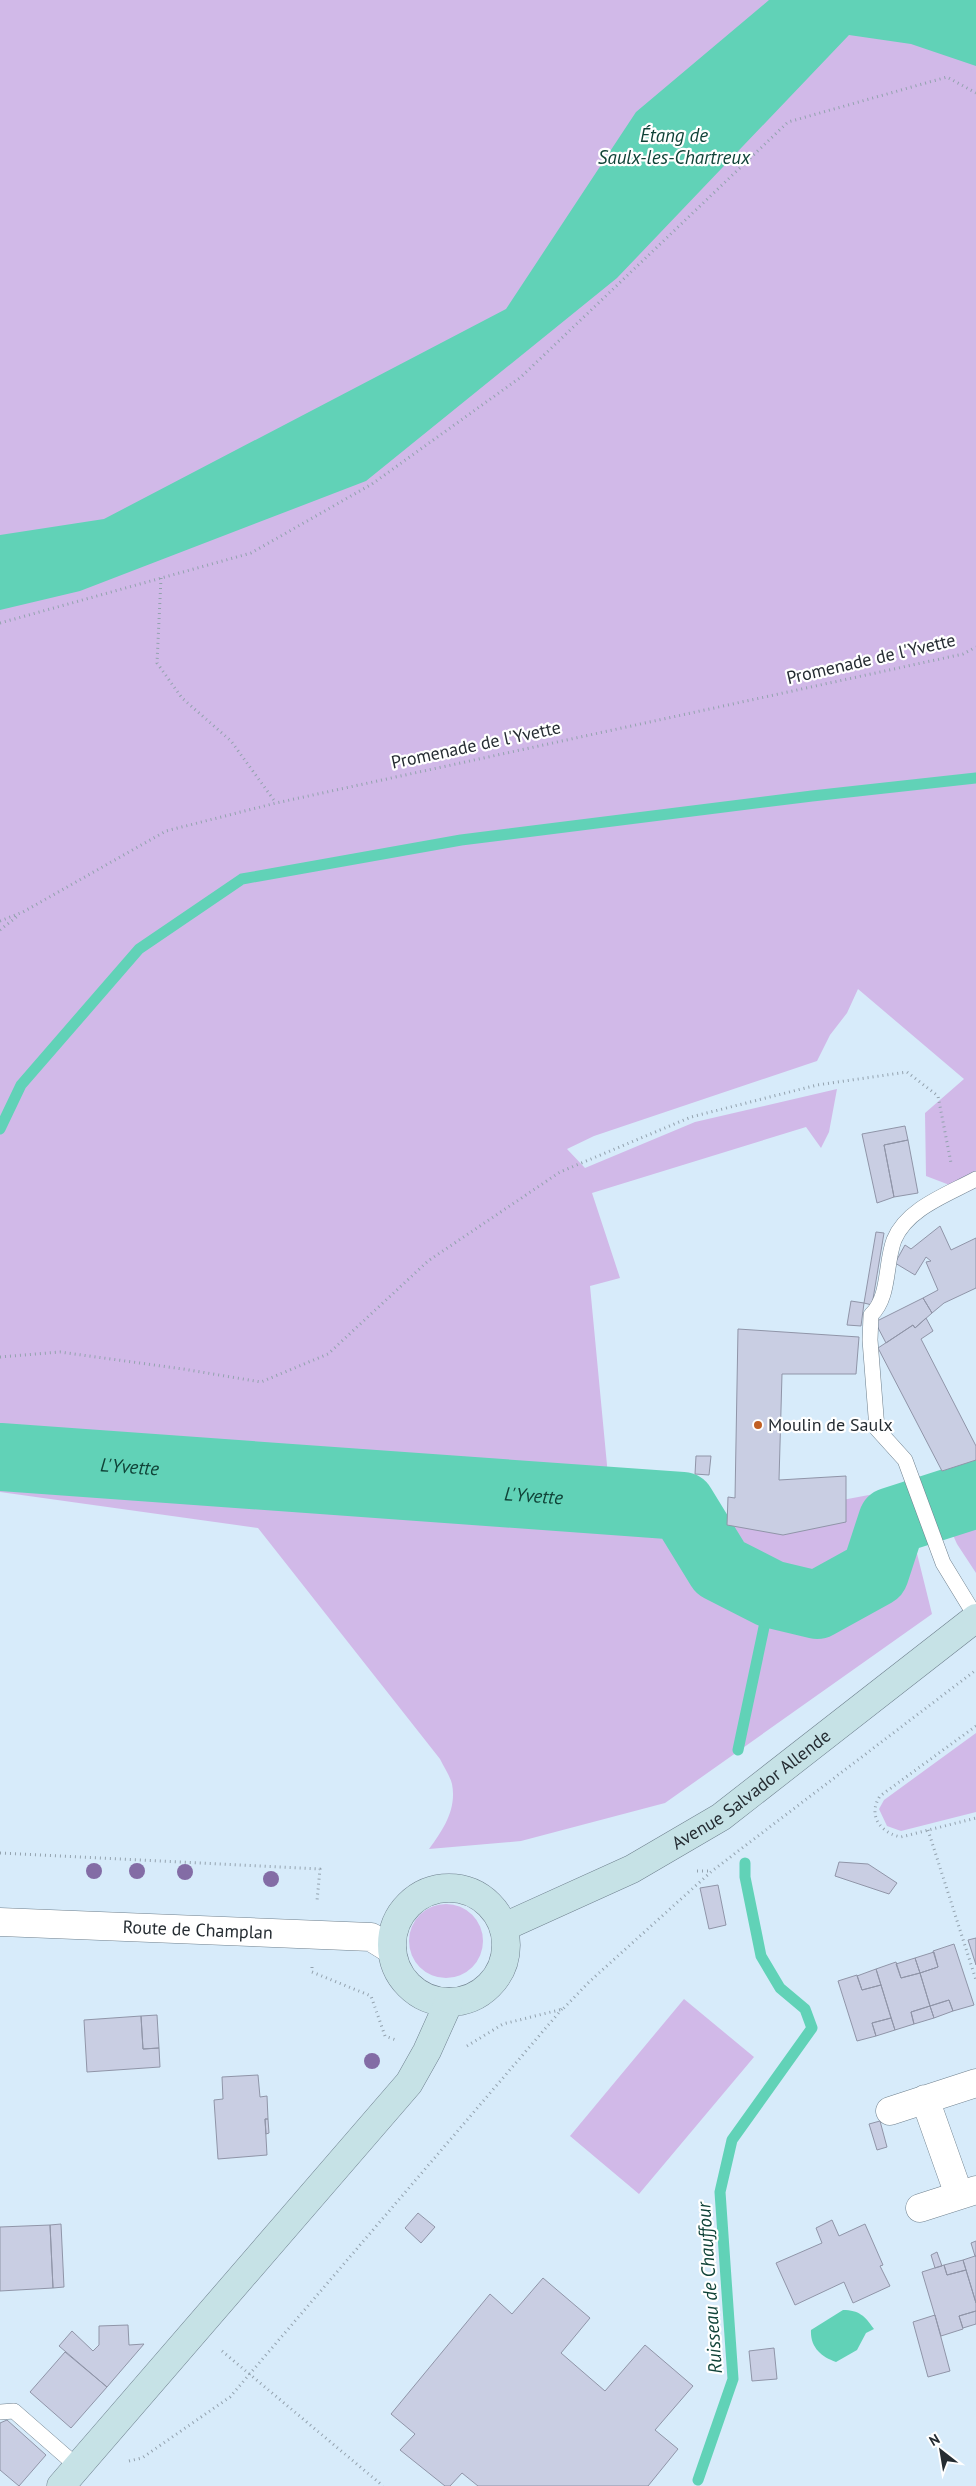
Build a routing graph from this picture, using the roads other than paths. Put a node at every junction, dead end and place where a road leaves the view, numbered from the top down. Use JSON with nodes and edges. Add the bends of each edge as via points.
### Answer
{"nodes":[{"id":1,"x":976,"y":1179,"type":"edge"},
{"id":2,"x":976,"y":1617,"type":"edge"},
{"id":3,"x":0,"y":1922,"type":"edge"},
{"id":4,"x":504,"y":1928,"type":"junction"},
{"id":5,"x":392,"y":1950,"type":"junction"},
{"id":6,"x":449,"y":2002,"type":"junction"},
{"id":7,"x":976,"y":2083,"type":"edge"},
{"id":8,"x":926,"y":2099,"type":"junction"},
{"id":9,"x":890,"y":2110,"type":"dead end"},
{"id":10,"x":967,"y":2193,"type":"edge"},
{"id":11,"x":920,"y":2208,"type":"dead end"},
{"id":12,"x":0,"y":2412,"type":"edge"},
{"id":13,"x":70,"y":2476,"type":"edge"}],
"edges":[{"from":1,"to":2,"type":"lane","via":[[913,1214],[895,1239],[879,1307],[871,1315],[870,1340],[877,1429],[905,1460],[943,1563]]},
{"from":2,"to":4,"type":"main road","name":"Avenue Salvador Allende","via":[[721,1817],[632,1869]]},
{"from":3,"to":5,"type":"street","name":"Route de Champlan","via":[[371,1937]]},
{"from":4,"to":5,"type":"main road","via":[[496,1911],[483,1898],[466,1890],[448,1887],[429,1891],[413,1900],[401,1914],[394,1931]]},
{"from":4,"to":6,"type":"main road","via":[[507,1946],[504,1963],[495,1979],[483,1991],[467,1999]]},
{"from":5,"to":6,"type":"main road","via":[[400,1973],[417,1992]]},
{"from":6,"to":13,"type":"main road","via":[[409,2083]]},
{"from":7,"to":8,"type":"street"},
{"from":8,"to":9,"type":"street"},
{"from":8,"to":10,"type":"street"},
{"from":10,"to":11,"type":"street"},
{"from":12,"to":13,"type":"lane","via":[[14,2411]]}]}
